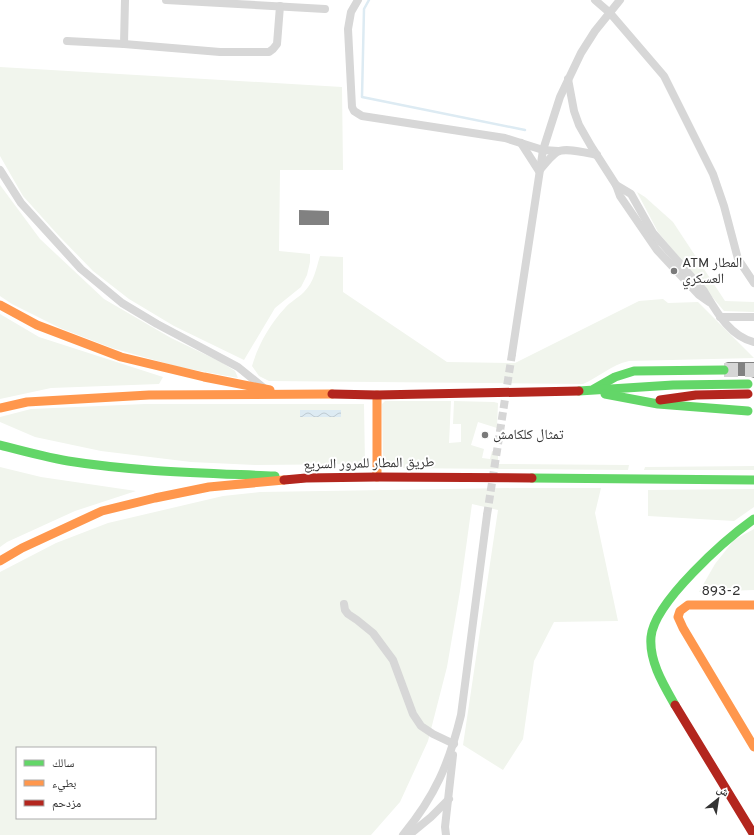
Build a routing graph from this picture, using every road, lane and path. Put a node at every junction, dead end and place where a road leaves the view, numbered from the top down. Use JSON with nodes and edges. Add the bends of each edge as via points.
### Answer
{"nodes":[{"id":1,"x":125,"y":0,"type":"edge"},
{"id":2,"x":166,"y":0,"type":"edge"},
{"id":3,"x":358,"y":0,"type":"edge"},
{"id":4,"x":595,"y":0,"type":"edge"},
{"id":5,"x":620,"y":0,"type":"edge"},
{"id":6,"x":284,"y":4,"type":"edge"},
{"id":7,"x":325,"y":9,"type":"dead end"},
{"id":8,"x":610,"y":13,"type":"junction"},
{"id":9,"x":66,"y":42,"type":"dead end"},
{"id":10,"x":124,"y":44,"type":"junction"},
{"id":11,"x":568,"y":79,"type":"junction"},
{"id":12,"x":522,"y":143,"type":"junction"},
{"id":13,"x":543,"y":150,"type":"junction"},
{"id":14,"x":558,"y":151,"type":"junction"},
{"id":15,"x":597,"y":155,"type":"junction"},
{"id":16,"x":0,"y":170,"type":"edge"},
{"id":17,"x":539,"y":171,"type":"junction"},
{"id":18,"x":616,"y":185,"type":"junction"},
{"id":19,"x":640,"y":208,"type":"junction"},
{"id":20,"x":631,"y":213,"type":"junction"},
{"id":21,"x":754,"y":283,"type":"edge"},
{"id":22,"x":709,"y":302,"type":"junction"},
{"id":23,"x":0,"y":305,"type":"edge"},
{"id":24,"x":720,"y":317,"type":"junction"},
{"id":25,"x":754,"y":317,"type":"edge"},
{"id":26,"x":754,"y":342,"type":"edge"},
{"id":27,"x":512,"y":354,"type":"tunnel mouth"},
{"id":28,"x":724,"y":370,"type":"tunnel mouth"},
{"id":29,"x":748,"y":384,"type":"dead end"},
{"id":30,"x":265,"y":389,"type":"junction"},
{"id":31,"x":592,"y":391,"type":"junction"},
{"id":32,"x":290,"y":394,"type":"junction"},
{"id":33,"x":748,"y":394,"type":"dead end"},
{"id":34,"x":377,"y":395,"type":"junction"},
{"id":35,"x":646,"y":402,"type":"junction"},
{"id":36,"x":0,"y":408,"type":"edge"},
{"id":37,"x":748,"y":411,"type":"dead end"},
{"id":38,"x":0,"y":445,"type":"edge"},
{"id":39,"x":377,"y":476,"type":"junction"},
{"id":40,"x":306,"y":478,"type":"junction"},
{"id":41,"x":754,"y":480,"type":"edge"},
{"id":42,"x":487,"y":515,"type":"tunnel mouth"},
{"id":43,"x":754,"y":519,"type":"edge"},
{"id":44,"x":0,"y":561,"type":"edge"},
{"id":45,"x":344,"y":604,"type":"dead end"},
{"id":46,"x":754,"y":605,"type":"edge"},
{"id":47,"x":454,"y":744,"type":"junction"},
{"id":48,"x":754,"y":747,"type":"edge"},
{"id":49,"x":448,"y":800,"type":"junction"},
{"id":50,"x":403,"y":835,"type":"edge"},
{"id":51,"x":409,"y":835,"type":"edge"},
{"id":52,"x":446,"y":835,"type":"edge"},
{"id":53,"x":754,"y":835,"type":"edge"}],
"edges":[{"from":1,"to":10,"type":"street"},
{"from":2,"to":6,"type":"street"},
{"from":3,"to":12,"type":"street","via":[[351,12],[348,28],[354,111],[362,116],[505,138]]},
{"from":4,"to":8,"type":"street"},
{"from":5,"to":8,"type":"street"},
{"from":6,"to":7,"type":"street"},
{"from":6,"to":10,"type":"street","via":[[277,44],[269,52],[220,52]]},
{"from":8,"to":11,"type":"street","via":[[581,53]]},
{"from":8,"to":21,"type":"street","via":[[664,76],[713,174],[738,259]]},
{"from":9,"to":10,"type":"street"},
{"from":11,"to":13,"type":"street"},
{"from":11,"to":15,"type":"street","via":[[579,125]]},
{"from":12,"to":13,"type":"street"},
{"from":12,"to":17,"type":"street"},
{"from":13,"to":14,"type":"street"},
{"from":13,"to":17,"type":"street"},
{"from":14,"to":15,"type":"street","via":[[570,150]]},
{"from":14,"to":17,"type":"street"},
{"from":15,"to":18,"type":"street"},
{"from":16,"to":30,"type":"street","via":[[21,203],[81,269],[122,303],[238,367]]},
{"from":17,"to":27,"type":"street"},
{"from":18,"to":19,"type":"street","via":[[631,194]]},
{"from":18,"to":20,"type":"street","via":[[618,193]]},
{"from":19,"to":20,"type":"street"},
{"from":19,"to":22,"type":"street","via":[[653,233],[704,291]]},
{"from":20,"to":22,"type":"street","via":[[657,250],[698,295]]},
{"from":22,"to":24,"type":"street"},
{"from":23,"to":30,"type":"main road","via":[[37,326],[121,357]]},
{"from":24,"to":25,"type":"street"},
{"from":24,"to":26,"type":"street","via":[[738,335]]},
{"from":28,"to":31,"type":"main road","via":[[634,371],[615,377]]},
{"from":29,"to":31,"type":"main road","via":[[673,385]]},
{"from":30,"to":32,"type":"main road"},
{"from":31,"to":34,"type":"main road"},
{"from":31,"to":35,"type":"main road"},
{"from":32,"to":34,"type":"main road"},
{"from":32,"to":36,"type":"main road","via":[[149,395],[27,402]]},
{"from":33,"to":35,"type":"main road","via":[[690,396]]},
{"from":34,"to":39,"type":"main road"},
{"from":35,"to":37,"type":"main road","via":[[690,408]]},
{"from":38,"to":40,"type":"main road","via":[[58,460],[106,467]]},
{"from":39,"to":40,"type":"main road","name":"طريق المطار للمرور السريع"},
{"from":39,"to":41,"type":"main road","name":"طريق المطار للمرور السريع"},
{"from":40,"to":44,"type":"main road","name":"طريق المطار للمرور السريع","via":[[209,487],[102,511]]},
{"from":42,"to":47,"type":"street","via":[[461,715]]},
{"from":43,"to":53,"type":"main road","via":[[728,539],[676,592],[653,623],[651,633],[661,682]]},
{"from":45,"to":47,"type":"street","via":[[348,614],[373,633],[392,660],[413,714],[421,726]]},
{"from":46,"to":48,"type":"main road","name":"893-2","via":[[688,605],[680,611],[678,617]]},
{"from":47,"to":49,"type":"street"},
{"from":47,"to":50,"type":"street","via":[[432,794]]},
{"from":49,"to":51,"type":"street"},
{"from":49,"to":52,"type":"street"}]}
